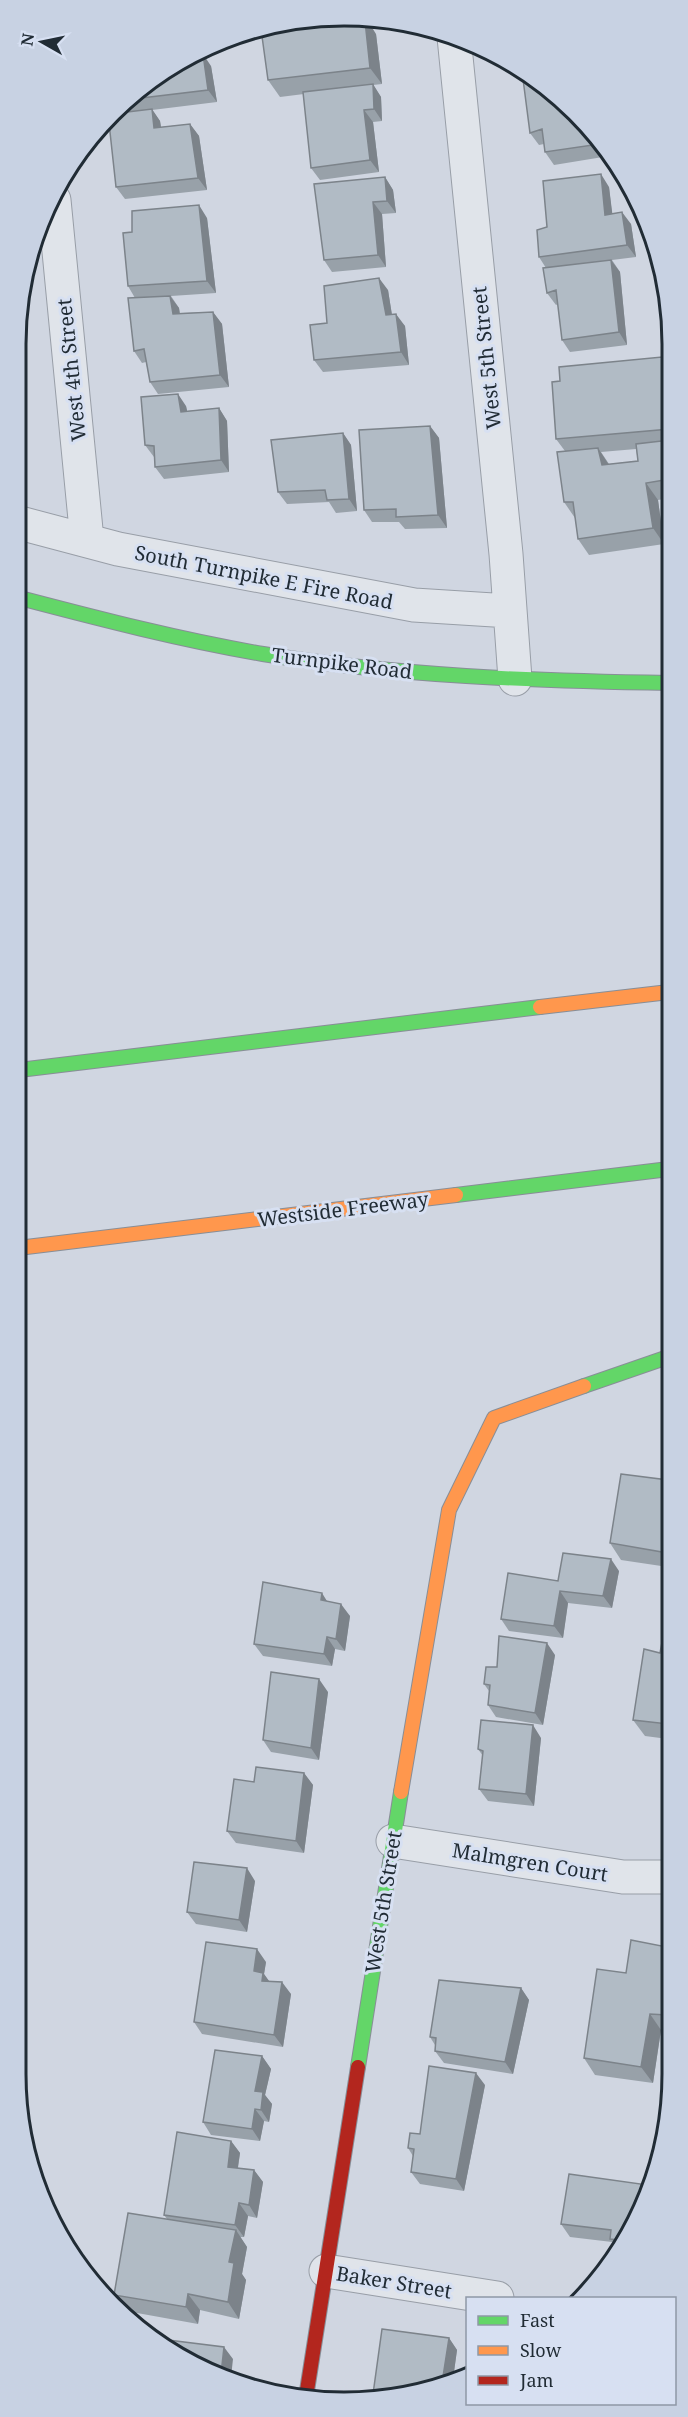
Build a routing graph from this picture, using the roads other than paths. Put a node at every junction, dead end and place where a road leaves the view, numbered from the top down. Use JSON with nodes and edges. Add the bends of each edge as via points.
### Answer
{"nodes":[{"id":1,"x":455,"y":46,"type":"edge"},
{"id":2,"x":55,"y":210,"type":"edge"},
{"id":3,"x":26,"y":525,"type":"edge"},
{"id":4,"x":87,"y":540,"type":"junction"},
{"id":5,"x":26,"y":600,"type":"edge"},
{"id":6,"x":510,"y":611,"type":"junction"},
{"id":7,"x":515,"y":679,"type":"junction"},
{"id":8,"x":662,"y":683,"type":"edge"},
{"id":9,"x":662,"y":994,"type":"edge"},
{"id":10,"x":26,"y":1069,"type":"edge"},
{"id":11,"x":662,"y":1170,"type":"edge"},
{"id":12,"x":26,"y":1247,"type":"edge"},
{"id":13,"x":662,"y":1359,"type":"edge"},
{"id":14,"x":393,"y":1841,"type":"junction"},
{"id":15,"x":662,"y":1877,"type":"edge"},
{"id":16,"x":326,"y":2271,"type":"junction"},
{"id":17,"x":491,"y":2297,"type":"edge"},
{"id":18,"x":307,"y":2389,"type":"edge"}],
"edges":[{"from":1,"to":6,"type":"street","name":"West 5th Street"},
{"from":2,"to":4,"type":"street","name":"West 4th Street"},
{"from":3,"to":4,"type":"street","name":"South Turnpike E Fire Road"},
{"from":4,"to":6,"type":"street","name":"South Turnpike E Fire Road","via":[[414,605]]},
{"from":5,"to":7,"type":"main road","name":"Turnpike Road","via":[[149,632],[298,659]]},
{"from":6,"to":7,"type":"street","name":"West 5th Street"},
{"from":7,"to":8,"type":"main road","name":"Turnpike Road"},
{"from":9,"to":10,"type":"main road"},
{"from":11,"to":12,"type":"main road","name":"Westside Freeway"},
{"from":13,"to":14,"type":"main road","name":"West 5th Street","via":[[494,1418],[449,1510]]},
{"from":14,"to":15,"type":"street","name":"Malmgren Court","via":[[623,1877]]},
{"from":14,"to":16,"type":"main road","name":"West 5th Street"},
{"from":16,"to":17,"type":"street","name":"Baker Street"},
{"from":16,"to":18,"type":"main road","name":"West 5th Street"}]}
